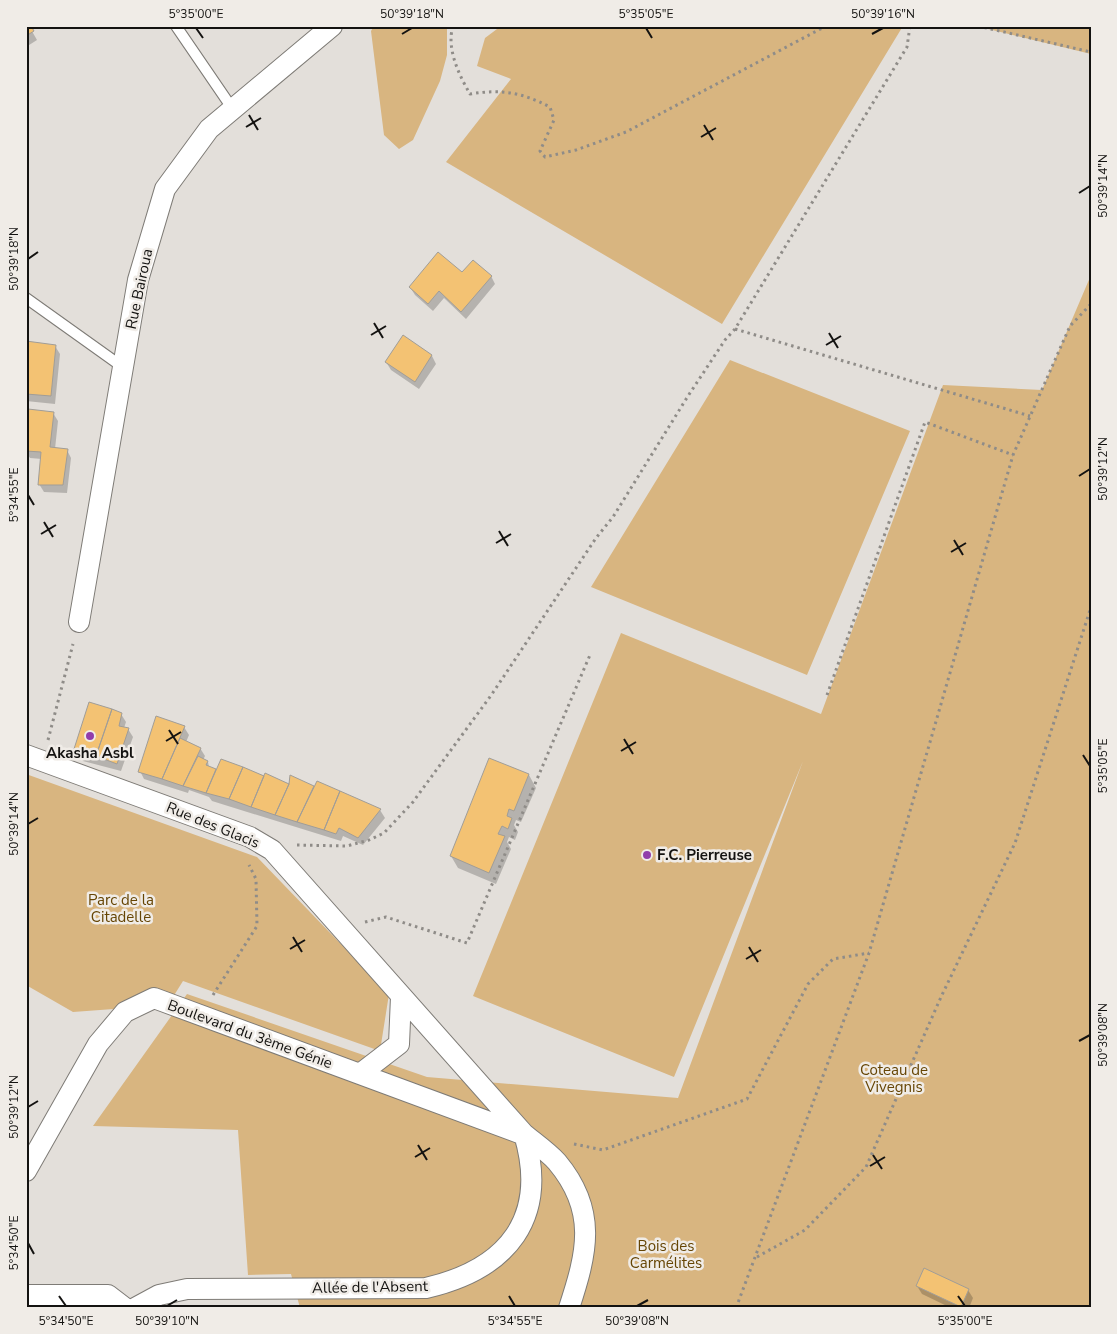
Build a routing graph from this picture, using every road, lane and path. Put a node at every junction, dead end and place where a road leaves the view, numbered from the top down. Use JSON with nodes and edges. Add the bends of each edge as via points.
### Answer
{"nodes":[{"id":1,"x":176,"y":26,"type":"edge"},
{"id":2,"x":332,"y":26,"type":"edge"},
{"id":3,"x":453,"y":26,"type":"edge"},
{"id":4,"x":826,"y":26,"type":"edge"},
{"id":5,"x":910,"y":26,"type":"edge"},
{"id":6,"x":978,"y":26,"type":"edge"},
{"id":7,"x":1091,"y":52,"type":"edge"},
{"id":8,"x":232,"y":108,"type":"junction"},
{"id":9,"x":26,"y":298,"type":"edge"},
{"id":10,"x":1091,"y":304,"type":"edge"},
{"id":11,"x":736,"y":329,"type":"junction"},
{"id":12,"x":124,"y":368,"type":"junction"},
{"id":13,"x":1030,"y":416,"type":"junction"},
{"id":14,"x":1013,"y":456,"type":"junction"},
{"id":15,"x":1091,"y":607,"type":"edge"},
{"id":16,"x":79,"y":622,"type":"joint"},
{"id":17,"x":590,"y":656,"type":"dead end"},
{"id":18,"x":827,"y":696,"type":"dead end"},
{"id":19,"x":35,"y":757,"type":"edge"},
{"id":20,"x":235,"y":832,"type":"junction"},
{"id":21,"x":272,"y":850,"type":"junction"},
{"id":22,"x":340,"y":928,"type":"junction"},
{"id":23,"x":869,"y":953,"type":"junction"},
{"id":24,"x":401,"y":997,"type":"junction"},
{"id":25,"x":200,"y":1015,"type":"junction"},
{"id":26,"x":360,"y":1074,"type":"junction"},
{"id":27,"x":524,"y":1134,"type":"junction"},
{"id":28,"x":568,"y":1143,"type":"dead end"},
{"id":29,"x":26,"y":1171,"type":"edge"},
{"id":30,"x":756,"y":1257,"type":"junction"},
{"id":31,"x":26,"y":1295,"type":"edge"},
{"id":32,"x":125,"y":1308,"type":"edge"},
{"id":33,"x":135,"y":1308,"type":"edge"},
{"id":34,"x":569,"y":1308,"type":"edge"},
{"id":35,"x":736,"y":1308,"type":"edge"}],
"edges":[{"from":1,"to":8,"type":"lane"},
{"from":2,"to":8,"type":"street","name":"Rue Bairoua"},
{"from":3,"to":4,"type":"path","via":[[451,34],[457,70],[470,94],[495,90],[515,93],[550,106],[554,120],[540,151],[545,157],[626,132]]},
{"from":5,"to":11,"type":"path","via":[[908,47]]},
{"from":6,"to":7,"type":"path"},
{"from":8,"to":12,"type":"street","name":"Rue Bairoua","via":[[209,129],[164,189],[138,280]]},
{"from":9,"to":12,"type":"lane"},
{"from":10,"to":13,"type":"path","via":[[1070,326]]},
{"from":11,"to":13,"type":"path"},
{"from":11,"to":21,"type":"path","via":[[725,340],[613,517],[487,701],[398,820],[384,833],[346,846],[304,843]]},
{"from":12,"to":16,"type":"street","name":"Rue Bairoua"},
{"from":13,"to":14,"type":"path"},
{"from":14,"to":18,"type":"path","via":[[925,422]]},
{"from":14,"to":23,"type":"path"},
{"from":15,"to":30,"type":"path","via":[[1014,843],[866,1167],[804,1230]]},
{"from":16,"to":19,"type":"path"},
{"from":17,"to":22,"type":"path","via":[[467,943],[386,917]]},
{"from":19,"to":20,"type":"street","name":"Rue des Glacis"},
{"from":20,"to":21,"type":"street","name":"Rue des Glacis"},
{"from":20,"to":25,"type":"path","via":[[256,879],[257,926]]},
{"from":21,"to":22,"type":"street","name":"Rue des Glacis"},
{"from":22,"to":24,"type":"street","name":"Rue des Glacis"},
{"from":23,"to":28,"type":"path","via":[[833,959],[808,984],[747,1099],[603,1150]]},
{"from":23,"to":30,"type":"path"},
{"from":24,"to":26,"type":"street","via":[[399,1044]]},
{"from":24,"to":27,"type":"street","name":"Rue des Glacis"},
{"from":25,"to":26,"type":"street","name":"Boulevard du 3ème Génie"},
{"from":25,"to":29,"type":"street","name":"Boulevard du 3ème Génie","via":[[154,998],[125,1012],[98,1044]]},
{"from":26,"to":27,"type":"street","name":"Boulevard du 3ème Génie"},
{"from":27,"to":33,"type":"street","name":"Allée de l'Absent","via":[[533,1182],[523,1224],[499,1256],[452,1282],[426,1288],[187,1289],[159,1295]]},
{"from":27,"to":34,"type":"street","via":[[556,1161],[580,1202],[586,1230],[583,1263]]},
{"from":30,"to":35,"type":"path"},
{"from":31,"to":32,"type":"street","via":[[108,1295]]}]}
